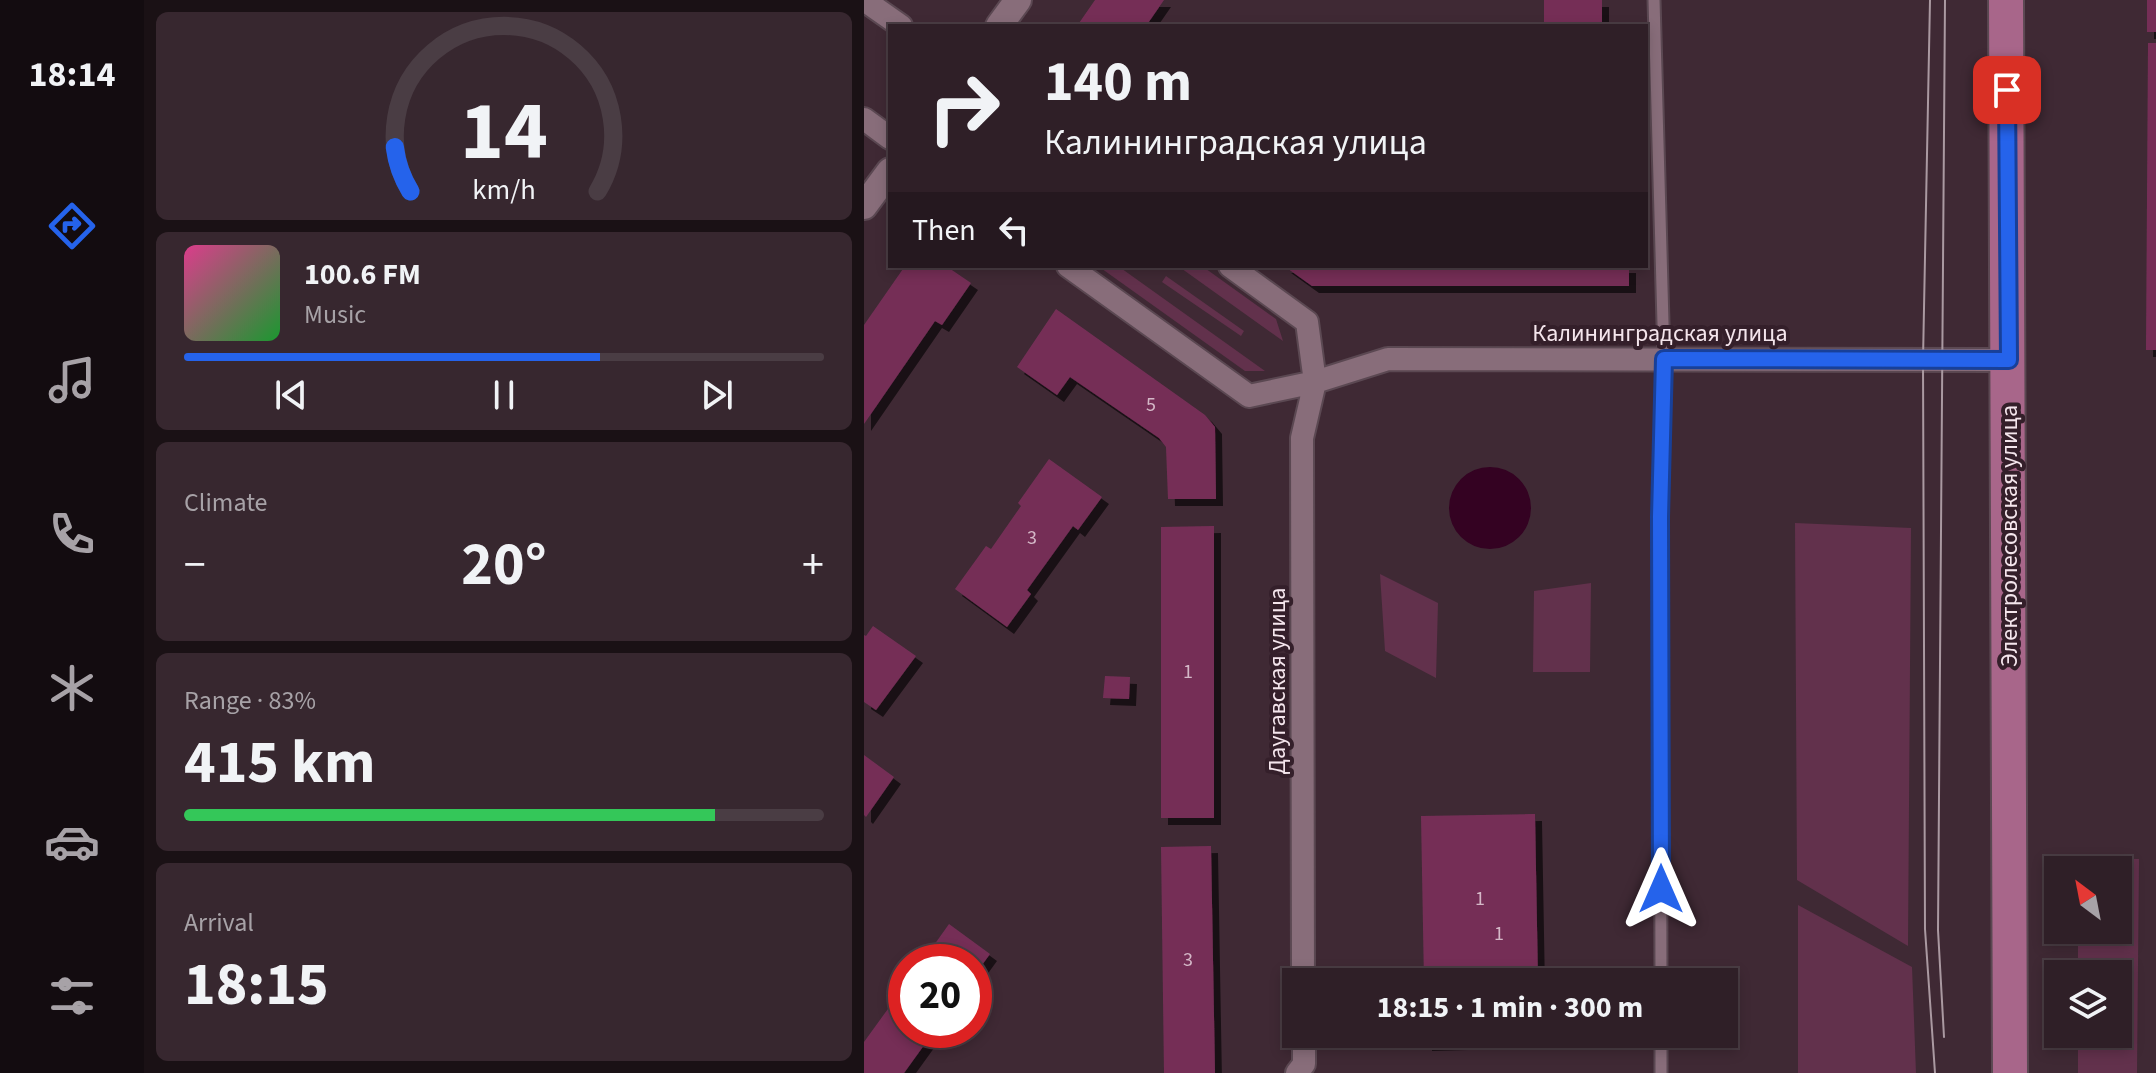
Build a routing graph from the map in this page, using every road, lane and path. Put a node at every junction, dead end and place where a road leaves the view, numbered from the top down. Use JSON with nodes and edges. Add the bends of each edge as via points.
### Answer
{"nodes":[{"id":1,"x":864,"y":0,"type":"edge"},
{"id":2,"x":1018,"y":0,"type":"edge"},
{"id":3,"x":1654,"y":0,"type":"edge"},
{"id":4,"x":2006,"y":0,"type":"edge"},
{"id":5,"x":898,"y":24,"type":"edge"},
{"id":6,"x":1000,"y":24,"type":"edge"},
{"id":7,"x":864,"y":119,"type":"edge"},
{"id":8,"x":888,"y":137,"type":"edge"},
{"id":9,"x":888,"y":174,"type":"edge"},
{"id":10,"x":864,"y":206,"type":"edge"},
{"id":11,"x":1071,"y":268,"type":"edge"},
{"id":12,"x":1233,"y":268,"type":"edge"},
{"id":13,"x":1664,"y":359,"type":"junction"},
{"id":14,"x":2009,"y":360,"type":"junction"},
{"id":15,"x":1315,"y":382,"type":"junction"},
{"id":16,"x":1303,"y":968,"type":"edge"},
{"id":17,"x":1661,"y":968,"type":"edge"},
{"id":18,"x":1304,"y":1048,"type":"edge"},
{"id":19,"x":1661,"y":1048,"type":"edge"},
{"id":20,"x":1297,"y":1073,"type":"edge"},
{"id":21,"x":1661,"y":1073,"type":"edge"},
{"id":22,"x":2010,"y":1073,"type":"edge"}],
"edges":[{"from":1,"to":5,"type":"street"},
{"from":2,"to":6,"type":"street"},
{"from":3,"to":13,"type":"lane"},
{"from":4,"to":14,"type":"main road","name":"Электролесовская улица"},
{"from":7,"to":8,"type":"street"},
{"from":9,"to":10,"type":"street"},
{"from":11,"to":15,"type":"street","name":"Калининградская улица","via":[[1249,396]]},
{"from":12,"to":15,"type":"street","via":[[1307,322]]},
{"from":13,"to":14,"type":"street","name":"Калининградская улица"},
{"from":13,"to":15,"type":"street","name":"Калининградская улица","via":[[1388,359]]},
{"from":13,"to":17,"type":"lane"},
{"from":14,"to":22,"type":"main road","name":"Электролесовская улица"},
{"from":15,"to":16,"type":"street","name":"Даугавская улица","via":[[1302,438]]},
{"from":18,"to":20,"type":"street","via":[[1304,1064]]},
{"from":19,"to":21,"type":"lane"}]}
